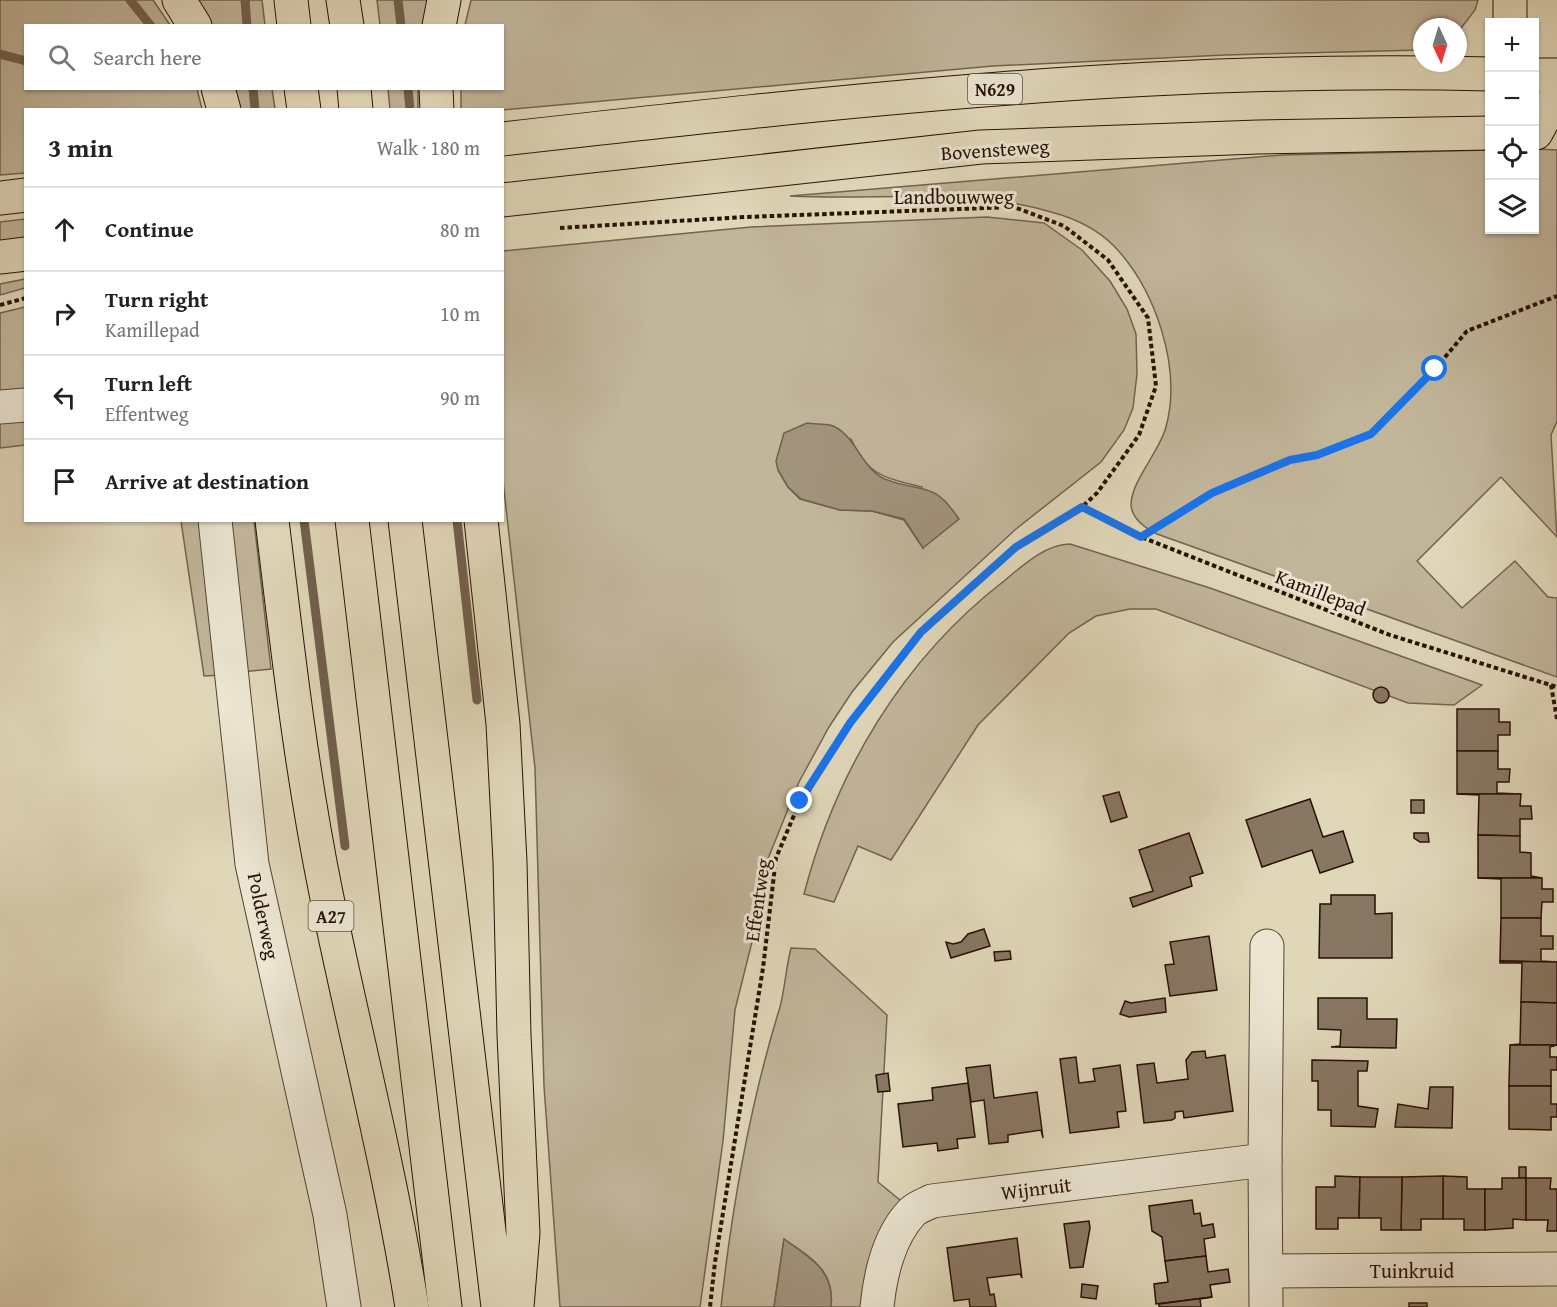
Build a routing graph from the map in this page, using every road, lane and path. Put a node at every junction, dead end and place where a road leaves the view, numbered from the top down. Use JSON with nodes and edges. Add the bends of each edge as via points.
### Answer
{"nodes":[{"id":1,"x":179,"y":0,"type":"edge"},
{"id":2,"x":291,"y":0,"type":"edge"},
{"id":3,"x":344,"y":0,"type":"edge"},
{"id":4,"x":444,"y":0,"type":"edge"},
{"id":5,"x":1510,"y":0,"type":"edge"},
{"id":6,"x":1510,"y":18,"type":"edge"},
{"id":7,"x":194,"y":24,"type":"edge"},
{"id":8,"x":294,"y":24,"type":"edge"},
{"id":9,"x":346,"y":24,"type":"edge"},
{"id":10,"x":439,"y":24,"type":"edge"},
{"id":11,"x":1485,"y":74,"type":"edge"},
{"id":12,"x":1539,"y":75,"type":"edge"},
{"id":13,"x":1557,"y":75,"type":"edge"},
{"id":14,"x":219,"y":90,"type":"edge"},
{"id":15,"x":301,"y":90,"type":"edge"},
{"id":16,"x":354,"y":90,"type":"edge"},
{"id":17,"x":436,"y":90,"type":"edge"},
{"id":18,"x":1557,"y":94,"type":"edge"},
{"id":19,"x":223,"y":108,"type":"edge"},
{"id":20,"x":304,"y":108,"type":"edge"},
{"id":21,"x":357,"y":108,"type":"edge"},
{"id":22,"x":437,"y":108,"type":"edge"},
{"id":23,"x":1485,"y":133,"type":"edge"},
{"id":24,"x":1540,"y":133,"type":"edge"},
{"id":25,"x":504,"y":139,"type":"edge"},
{"id":26,"x":24,"y":195,"type":"edge"},
{"id":27,"x":0,"y":198,"type":"edge"},
{"id":28,"x":504,"y":200,"type":"edge"},
{"id":29,"x":549,"y":229,"type":"dead end"},
{"id":30,"x":24,"y":254,"type":"edge"},
{"id":31,"x":0,"y":256,"type":"edge"},
{"id":32,"x":1557,"y":296,"type":"edge"},
{"id":33,"x":24,"y":299,"type":"edge"},
{"id":34,"x":0,"y":305,"type":"edge"},
{"id":35,"x":24,"y":405,"type":"edge"},
{"id":36,"x":0,"y":407,"type":"edge"},
{"id":37,"x":1082,"y":507,"type":"junction"},
{"id":38,"x":214,"y":522,"type":"edge"},
{"id":39,"x":272,"y":522,"type":"edge"},
{"id":40,"x":352,"y":522,"type":"edge"},
{"id":41,"x":405,"y":522,"type":"edge"},
{"id":42,"x":481,"y":522,"type":"edge"},
{"id":43,"x":1141,"y":537,"type":"junction"},
{"id":44,"x":1551,"y":685,"type":"junction"},
{"id":45,"x":1557,"y":687,"type":"edge"},
{"id":46,"x":1557,"y":719,"type":"edge"},
{"id":47,"x":1268,"y":946,"type":"dead end"},
{"id":48,"x":1265,"y":1160,"type":"junction"},
{"id":49,"x":1557,"y":1269,"type":"edge"},
{"id":50,"x":1268,"y":1271,"type":"junction"},
{"id":51,"x":344,"y":1307,"type":"edge"},
{"id":52,"x":412,"y":1307,"type":"edge"},
{"id":53,"x":445,"y":1307,"type":"edge"},
{"id":54,"x":498,"y":1307,"type":"edge"},
{"id":55,"x":517,"y":1307,"type":"edge"},
{"id":56,"x":710,"y":1307,"type":"edge"},
{"id":57,"x":877,"y":1307,"type":"edge"},
{"id":58,"x":1266,"y":1307,"type":"edge"}],
"edges":[{"from":1,"to":7,"type":"main road"},
{"from":2,"to":8,"type":"main road"},
{"from":3,"to":9,"type":"main road"},
{"from":4,"to":10,"type":"main road"},
{"from":5,"to":6,"type":"main road"},
{"from":11,"to":25,"type":"main road","number":"N629","via":[[1329,71],[1144,78],[852,102]]},
{"from":12,"to":13,"type":"main road"},
{"from":14,"to":19,"type":"main road"},
{"from":15,"to":20,"type":"main road"},
{"from":16,"to":21,"type":"main road"},
{"from":17,"to":22,"type":"main road"},
{"from":18,"to":24,"type":"main road"},
{"from":23,"to":28,"type":"main road","name":"Bovensteweg","via":[[981,147]]},
{"from":26,"to":27,"type":"main road"},
{"from":29,"to":37,"type":"path","name":"Landbouwweg","via":[[1014,207],[1064,226],[1108,260],[1148,318],[1156,386],[1139,435],[1097,493]]},
{"from":30,"to":31,"type":"main road"},
{"from":32,"to":43,"type":"path","via":[[1467,331],[1371,434],[1317,455],[1290,460],[1212,493]]},
{"from":33,"to":34,"type":"path"},
{"from":35,"to":36,"type":"street"},
{"from":37,"to":43,"type":"path","name":"Kamillepad"},
{"from":37,"to":56,"type":"path","name":"Effentweg","via":[[1016,547],[921,632],[850,723],[800,801],[776,858],[763,968]]},
{"from":38,"to":51,"type":"street","name":"Polderweg","via":[[252,864],[330,1215]]},
{"from":39,"to":52,"type":"main road","number":"A27","via":[[296,727]]},
{"from":40,"to":53,"type":"main road"},
{"from":41,"to":54,"type":"main road"},
{"from":42,"to":55,"type":"main road","via":[[503,724],[510,862],[523,1233]]},
{"from":43,"to":44,"type":"path","name":"Kamillepad","via":[[1390,635]]},
{"from":44,"to":45,"type":"path","name":"Kamillepad"},
{"from":44,"to":46,"type":"path"},
{"from":47,"to":48,"type":"street"},
{"from":48,"to":50,"type":"street"},
{"from":48,"to":57,"type":"street","name":"Wijnruit","via":[[932,1201],[912,1211],[899,1232],[880,1277]]},
{"from":49,"to":50,"type":"street","name":"Tuinkruid"},
{"from":50,"to":58,"type":"street"}]}
